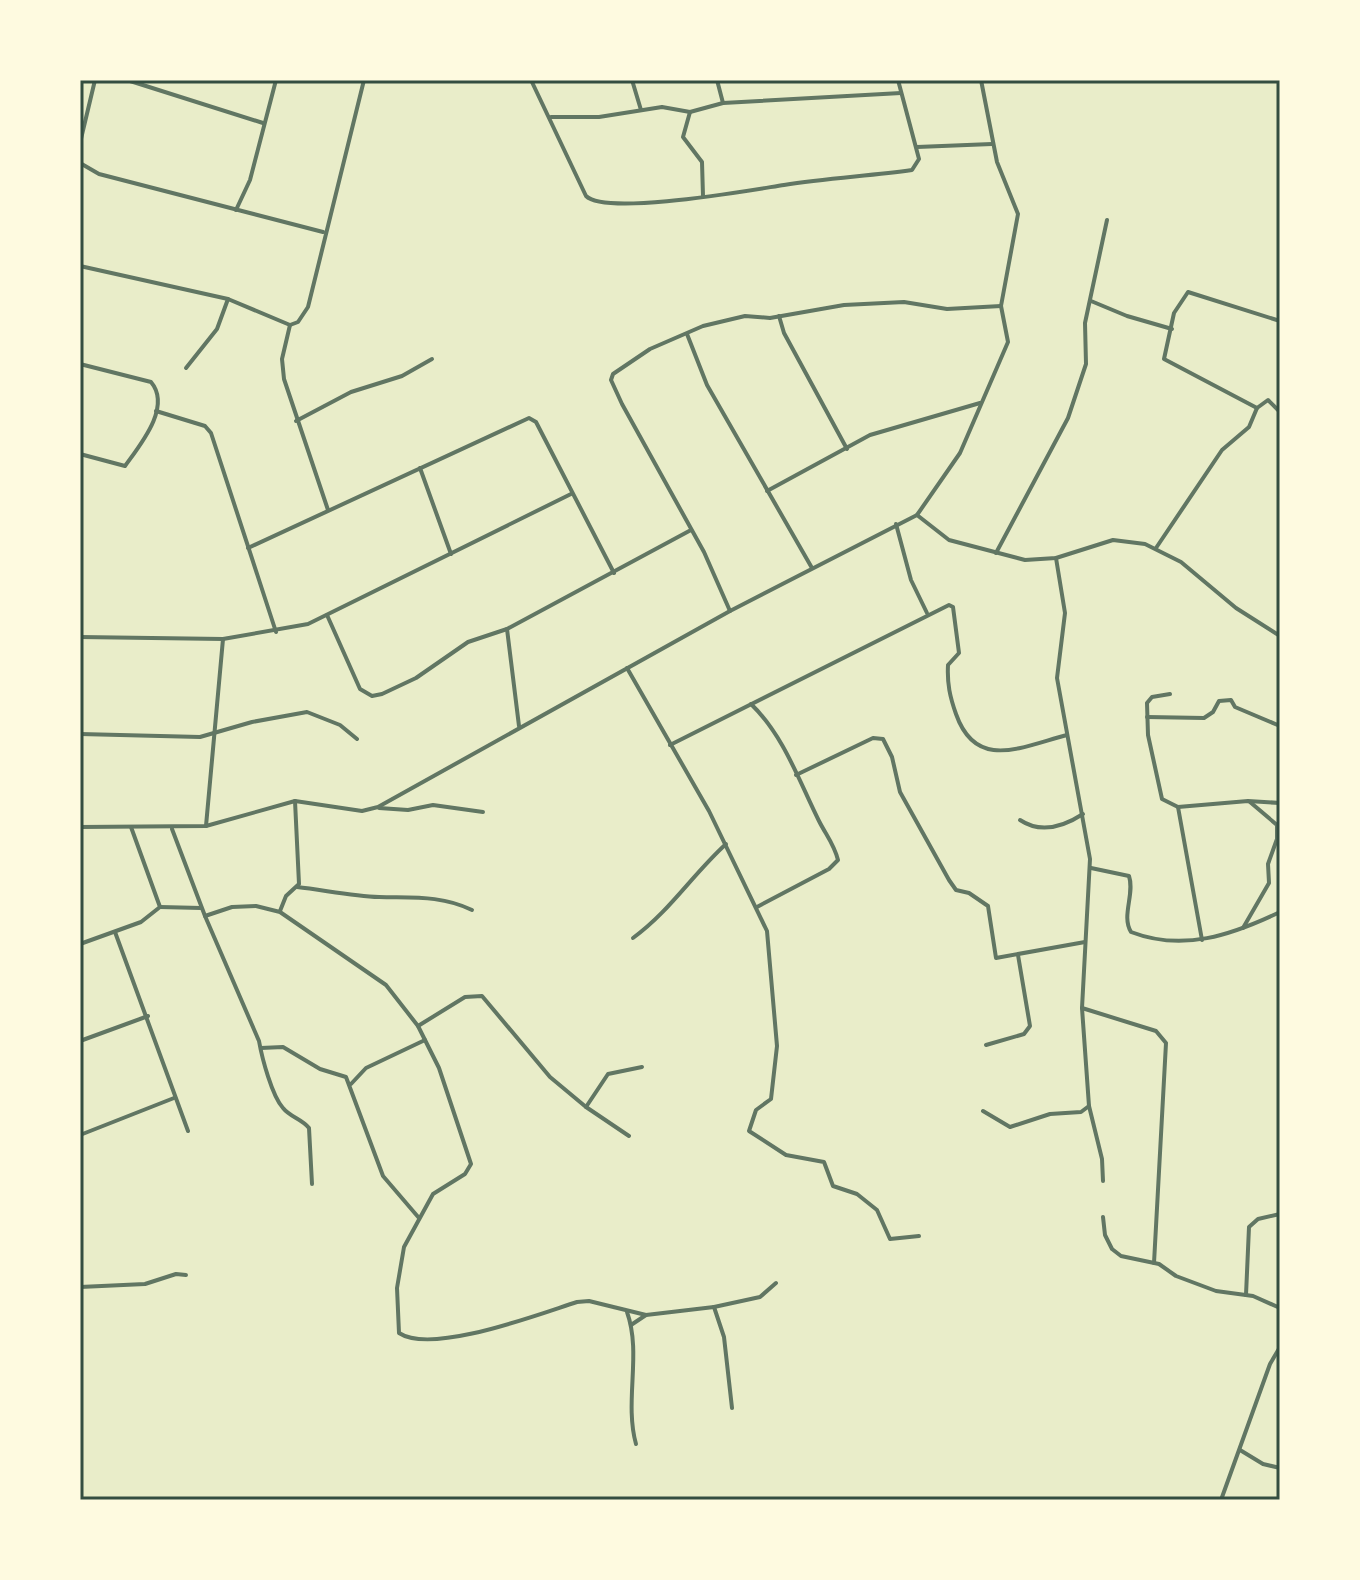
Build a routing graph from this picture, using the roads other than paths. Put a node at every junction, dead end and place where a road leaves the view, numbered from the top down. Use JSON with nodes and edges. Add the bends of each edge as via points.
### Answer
{"nodes":[{"id":1,"x":95,"y":80,"type":"edge"},
{"id":2,"x":127,"y":80,"type":"edge"},
{"id":3,"x":276,"y":80,"type":"edge"},
{"id":4,"x":364,"y":80,"type":"edge"},
{"id":5,"x":531,"y":80,"type":"edge"},
{"id":6,"x":632,"y":80,"type":"edge"},
{"id":7,"x":717,"y":80,"type":"edge"},
{"id":8,"x":898,"y":80,"type":"edge"},
{"id":9,"x":981,"y":80,"type":"edge"},
{"id":10,"x":902,"y":93,"type":"junction"},
{"id":11,"x":723,"y":103,"type":"junction"},
{"id":12,"x":641,"y":110,"type":"junction"},
{"id":13,"x":690,"y":112,"type":"junction"},
{"id":14,"x":551,"y":117,"type":"junction"},
{"id":15,"x":263,"y":123,"type":"junction"},
{"id":16,"x":80,"y":143,"type":"edge"},
{"id":17,"x":992,"y":144,"type":"junction"},
{"id":18,"x":917,"y":147,"type":"junction"},
{"id":19,"x":80,"y":163,"type":"edge"},
{"id":20,"x":703,"y":196,"type":"junction"},
{"id":21,"x":243,"y":202,"type":"junction"},
{"id":22,"x":236,"y":210,"type":"junction"},
{"id":23,"x":246,"y":212,"type":"junction"},
{"id":24,"x":1107,"y":220,"type":"dead end"},
{"id":25,"x":324,"y":232,"type":"junction"},
{"id":26,"x":80,"y":266,"type":"edge"},
{"id":27,"x":228,"y":299,"type":"junction"},
{"id":28,"x":1091,"y":301,"type":"junction"},
{"id":29,"x":1001,"y":306,"type":"junction"},
{"id":30,"x":779,"y":316,"type":"junction"},
{"id":31,"x":1280,"y":321,"type":"edge"},
{"id":32,"x":290,"y":325,"type":"junction"},
{"id":33,"x":1172,"y":329,"type":"junction"},
{"id":34,"x":687,"y":334,"type":"junction"},
{"id":35,"x":432,"y":359,"type":"dead end"},
{"id":36,"x":80,"y":364,"type":"edge"},
{"id":37,"x":186,"y":368,"type":"dead end"},
{"id":38,"x":980,"y":403,"type":"junction"},
{"id":39,"x":1257,"y":408,"type":"junction"},
{"id":40,"x":156,"y":411,"type":"junction"},
{"id":41,"x":1280,"y":412,"type":"edge"},
{"id":42,"x":296,"y":421,"type":"junction"},
{"id":43,"x":847,"y":449,"type":"junction"},
{"id":44,"x":80,"y":454,"type":"edge"},
{"id":45,"x":420,"y":468,"type":"junction"},
{"id":46,"x":767,"y":491,"type":"junction"},
{"id":47,"x":571,"y":494,"type":"junction"},
{"id":48,"x":328,"y":511,"type":"junction"},
{"id":49,"x":917,"y":515,"type":"junction"},
{"id":50,"x":896,"y":524,"type":"junction"},
{"id":51,"x":691,"y":530,"type":"junction"},
{"id":52,"x":248,"y":548,"type":"junction"},
{"id":53,"x":1156,"y":548,"type":"junction"},
{"id":54,"x":451,"y":554,"type":"junction"},
{"id":55,"x":996,"y":554,"type":"junction"},
{"id":56,"x":1056,"y":558,"type":"junction"},
{"id":57,"x":813,"y":569,"type":"junction"},
{"id":58,"x":614,"y":573,"type":"junction"},
{"id":59,"x":730,"y":611,"type":"junction"},
{"id":60,"x":927,"y":613,"type":"junction"},
{"id":61,"x":327,"y":615,"type":"junction"},
{"id":62,"x":507,"y":629,"type":"junction"},
{"id":63,"x":276,"y":632,"type":"junction"},
{"id":64,"x":1280,"y":636,"type":"edge"},
{"id":65,"x":80,"y":637,"type":"edge"},
{"id":66,"x":223,"y":639,"type":"junction"},
{"id":67,"x":627,"y":668,"type":"junction"},
{"id":68,"x":1170,"y":694,"type":"dead end"},
{"id":69,"x":751,"y":704,"type":"junction"},
{"id":70,"x":1147,"y":717,"type":"junction"},
{"id":71,"x":519,"y":726,"type":"junction"},
{"id":72,"x":1280,"y":726,"type":"edge"},
{"id":73,"x":214,"y":732,"type":"junction"},
{"id":74,"x":80,"y":734,"type":"edge"},
{"id":75,"x":1067,"y":735,"type":"junction"},
{"id":76,"x":357,"y":739,"type":"dead end"},
{"id":77,"x":670,"y":745,"type":"junction"},
{"id":78,"x":796,"y":775,"type":"junction"},
{"id":79,"x":295,"y":801,"type":"junction"},
{"id":80,"x":1248,"y":801,"type":"junction"},
{"id":81,"x":1280,"y":803,"type":"edge"},
{"id":82,"x":378,"y":807,"type":"junction"},
{"id":83,"x":1178,"y":807,"type":"junction"},
{"id":84,"x":483,"y":812,"type":"dead end"},
{"id":85,"x":1083,"y":814,"type":"junction"},
{"id":86,"x":1020,"y":820,"type":"dead end"},
{"id":87,"x":206,"y":826,"type":"junction"},
{"id":88,"x":80,"y":827,"type":"edge"},
{"id":89,"x":131,"y":827,"type":"junction"},
{"id":90,"x":172,"y":829,"type":"junction"},
{"id":91,"x":726,"y":844,"type":"junction"},
{"id":92,"x":1091,"y":868,"type":"junction"},
{"id":93,"x":297,"y":887,"type":"junction"},
{"id":94,"x":160,"y":907,"type":"junction"},
{"id":95,"x":757,"y":907,"type":"junction"},
{"id":96,"x":201,"y":908,"type":"junction"},
{"id":97,"x":472,"y":910,"type":"dead end"},
{"id":98,"x":280,"y":912,"type":"junction"},
{"id":99,"x":1280,"y":912,"type":"edge"},
{"id":100,"x":205,"y":916,"type":"junction"},
{"id":101,"x":1243,"y":929,"type":"junction"},
{"id":102,"x":115,"y":932,"type":"junction"},
{"id":103,"x":633,"y":938,"type":"dead end"},
{"id":104,"x":1202,"y":940,"type":"junction"},
{"id":105,"x":1085,"y":942,"type":"junction"},
{"id":106,"x":80,"y":944,"type":"edge"},
{"id":107,"x":1018,"y":955,"type":"junction"},
{"id":108,"x":1082,"y":1008,"type":"junction"},
{"id":109,"x":148,"y":1016,"type":"junction"},
{"id":110,"x":418,"y":1026,"type":"junction"},
{"id":111,"x":425,"y":1040,"type":"junction"},
{"id":112,"x":80,"y":1041,"type":"edge"},
{"id":113,"x":986,"y":1045,"type":"dead end"},
{"id":114,"x":261,"y":1048,"type":"junction"},
{"id":115,"x":642,"y":1067,"type":"dead end"},
{"id":116,"x":351,"y":1084,"type":"junction"},
{"id":117,"x":174,"y":1098,"type":"junction"},
{"id":118,"x":1089,"y":1106,"type":"junction"},
{"id":119,"x":586,"y":1107,"type":"junction"},
{"id":120,"x":983,"y":1111,"type":"dead end"},
{"id":121,"x":188,"y":1131,"type":"dead end"},
{"id":122,"x":80,"y":1135,"type":"edge"},
{"id":123,"x":629,"y":1136,"type":"dead end"},
{"id":124,"x":1103,"y":1181,"type":"dead end"},
{"id":125,"x":312,"y":1184,"type":"dead end"},
{"id":126,"x":1280,"y":1214,"type":"edge"},
{"id":127,"x":1103,"y":1217,"type":"dead end"},
{"id":128,"x":419,"y":1218,"type":"junction"},
{"id":129,"x":919,"y":1236,"type":"dead end"},
{"id":130,"x":1154,"y":1263,"type":"junction"},
{"id":131,"x":186,"y":1275,"type":"dead end"},
{"id":132,"x":776,"y":1283,"type":"dead end"},
{"id":133,"x":80,"y":1287,"type":"edge"},
{"id":134,"x":1246,"y":1295,"type":"junction"},
{"id":135,"x":714,"y":1307,"type":"junction"},
{"id":136,"x":1280,"y":1308,"type":"edge"},
{"id":137,"x":626,"y":1311,"type":"junction"},
{"id":138,"x":646,"y":1315,"type":"junction"},
{"id":139,"x":631,"y":1325,"type":"junction"},
{"id":140,"x":1280,"y":1347,"type":"edge"},
{"id":141,"x":732,"y":1408,"type":"dead end"},
{"id":142,"x":636,"y":1444,"type":"dead end"},
{"id":143,"x":1240,"y":1450,"type":"junction"},
{"id":144,"x":1280,"y":1468,"type":"edge"},
{"id":145,"x":1221,"y":1500,"type":"edge"}],
"edges":[{"from":1,"to":16,"type":"street"},
{"from":2,"to":15,"type":"street"},
{"from":3,"to":15,"type":"street"},
{"from":4,"to":25,"type":"street"},
{"from":5,"to":14,"type":"street"},
{"from":6,"to":12,"type":"street"},
{"from":7,"to":11,"type":"street"},
{"from":8,"to":10,"type":"street"},
{"from":9,"to":17,"type":"street"},
{"from":10,"to":11,"type":"street"},
{"from":10,"to":18,"type":"street"},
{"from":11,"to":13,"type":"street"},
{"from":12,"to":13,"type":"street","via":[[671,107]]},
{"from":12,"to":14,"type":"street"},
{"from":13,"to":20,"type":"street","via":[[683,137],[701,160]]},
{"from":14,"to":20,"type":"street","via":[[591,201],[629,204]]},
{"from":15,"to":21,"type":"street"},
{"from":17,"to":18,"type":"street"},
{"from":17,"to":29,"type":"street","via":[[1018,214]]},
{"from":18,"to":20,"type":"street","via":[[919,159],[912,170]]},
{"from":19,"to":22,"type":"street","via":[[99,174]]},
{"from":21,"to":22,"type":"street"},
{"from":21,"to":23,"type":"street"},
{"from":22,"to":23,"type":"street"},
{"from":23,"to":25,"type":"street"},
{"from":24,"to":28,"type":"street"},
{"from":25,"to":32,"type":"street","via":[[308,307]]},
{"from":26,"to":27,"type":"street"},
{"from":27,"to":32,"type":"street"},
{"from":27,"to":37,"type":"street","via":[[217,329]]},
{"from":28,"to":33,"type":"street"},
{"from":28,"to":55,"type":"street","via":[[1085,323],[1086,364],[1068,418]]},
{"from":29,"to":30,"type":"street","via":[[947,309],[904,302]]},
{"from":29,"to":38,"type":"street","via":[[1009,334],[1006,351]]},
{"from":30,"to":34,"type":"street","via":[[724,320]]},
{"from":30,"to":43,"type":"street"},
{"from":31,"to":33,"type":"street","via":[[1188,292],[1175,308]]},
{"from":32,"to":42,"type":"street","via":[[282,359]]},
{"from":33,"to":39,"type":"street","via":[[1164,359]]},
{"from":34,"to":46,"type":"street","via":[[707,385]]},
{"from":34,"to":51,"type":"street","via":[[650,349],[611,380]]},
{"from":35,"to":42,"type":"street"},
{"from":36,"to":40,"type":"street","via":[[151,382],[158,395]]},
{"from":38,"to":43,"type":"street","via":[[886,429]]},
{"from":38,"to":49,"type":"street","via":[[960,453]]},
{"from":39,"to":41,"type":"street","via":[[1268,400]]},
{"from":39,"to":53,"type":"street","via":[[1252,423],[1222,450]]},
{"from":40,"to":44,"type":"street","via":[[125,466]]},
{"from":40,"to":52,"type":"street","via":[[205,426],[211,433]]},
{"from":42,"to":48,"type":"street"},
{"from":43,"to":46,"type":"street"},
{"from":45,"to":47,"type":"street","via":[[529,418],[536,422]]},
{"from":45,"to":48,"type":"street"},
{"from":45,"to":54,"type":"street"},
{"from":46,"to":57,"type":"street"},
{"from":47,"to":54,"type":"street"},
{"from":47,"to":58,"type":"street"},
{"from":48,"to":52,"type":"street"},
{"from":49,"to":50,"type":"street"},
{"from":49,"to":55,"type":"street","via":[[949,540]]},
{"from":50,"to":57,"type":"street"},
{"from":50,"to":60,"type":"street","via":[[911,580]]},
{"from":51,"to":58,"type":"street"},
{"from":51,"to":59,"type":"street"},
{"from":52,"to":63,"type":"street"},
{"from":53,"to":56,"type":"street","via":[[1113,540]]},
{"from":53,"to":64,"type":"street"},
{"from":54,"to":61,"type":"street"},
{"from":55,"to":56,"type":"street","via":[[1025,560]]},
{"from":56,"to":75,"type":"street","via":[[1065,613],[1057,678]]},
{"from":57,"to":59,"type":"street"},
{"from":58,"to":62,"type":"street"},
{"from":59,"to":67,"type":"street"},
{"from":60,"to":69,"type":"street"},
{"from":60,"to":75,"type":"street","via":[[953,607],[959,653],[948,665],[948,692],[972,744],[984,750],[1013,749]]},
{"from":61,"to":62,"type":"street","via":[[360,689],[372,696],[416,678],[468,642]]},
{"from":61,"to":63,"type":"street"},
{"from":62,"to":71,"type":"street"},
{"from":63,"to":66,"type":"street"},
{"from":65,"to":66,"type":"street"},
{"from":66,"to":73,"type":"street"},
{"from":67,"to":71,"type":"street"},
{"from":67,"to":77,"type":"street"},
{"from":68,"to":70,"type":"street","via":[[1148,699]]},
{"from":69,"to":77,"type":"street"},
{"from":69,"to":78,"type":"street","via":[[778,735]]},
{"from":70,"to":72,"type":"street","via":[[1204,718],[1219,701],[1231,700],[1235,707]]},
{"from":70,"to":83,"type":"street","via":[[1162,799]]},
{"from":71,"to":82,"type":"street"},
{"from":73,"to":74,"type":"street","via":[[200,737]]},
{"from":73,"to":76,"type":"street","via":[[307,712],[340,725]]},
{"from":73,"to":87,"type":"street"},
{"from":75,"to":85,"type":"street"},
{"from":77,"to":91,"type":"street"},
{"from":78,"to":95,"type":"street","via":[[838,860]]},
{"from":78,"to":107,"type":"street","via":[[873,738],[883,739],[900,792],[949,880],[956,890],[988,906],[996,958]]},
{"from":79,"to":82,"type":"street","via":[[362,811]]},
{"from":79,"to":87,"type":"street"},
{"from":79,"to":93,"type":"street"},
{"from":80,"to":81,"type":"street"},
{"from":80,"to":83,"type":"street"},
{"from":80,"to":101,"type":"street","via":[[1277,825],[1278,832],[1268,864],[1269,883]]},
{"from":82,"to":84,"type":"street","via":[[433,805]]},
{"from":83,"to":104,"type":"street"},
{"from":85,"to":86,"type":"street","via":[[1061,826],[1029,827]]},
{"from":85,"to":92,"type":"street"},
{"from":87,"to":90,"type":"street"},
{"from":88,"to":89,"type":"street"},
{"from":89,"to":90,"type":"street"},
{"from":89,"to":94,"type":"street"},
{"from":90,"to":96,"type":"street"},
{"from":91,"to":95,"type":"street"},
{"from":91,"to":103,"type":"street","via":[[669,910]]},
{"from":92,"to":104,"type":"street","via":[[1131,880],[1131,932],[1174,943]]},
{"from":92,"to":105,"type":"street"},
{"from":93,"to":97,"type":"street","via":[[434,898]]},
{"from":93,"to":98,"type":"street","via":[[286,896]]},
{"from":94,"to":96,"type":"street"},
{"from":94,"to":102,"type":"street"},
{"from":95,"to":129,"type":"street","via":[[767,931],[777,1059],[771,1099],[756,1110],[749,1131],[786,1155],[824,1162],[833,1186],[857,1194],[877,1210],[890,1239]]},
{"from":96,"to":100,"type":"street"},
{"from":98,"to":100,"type":"street","via":[[232,907]]},
{"from":98,"to":110,"type":"street","via":[[386,985]]},
{"from":99,"to":101,"type":"street"},
{"from":100,"to":114,"type":"street"},
{"from":101,"to":104,"type":"street"},
{"from":102,"to":106,"type":"street"},
{"from":102,"to":109,"type":"street"},
{"from":105,"to":107,"type":"street"},
{"from":105,"to":108,"type":"street"},
{"from":107,"to":113,"type":"street","via":[[1030,1026],[1024,1034]]},
{"from":108,"to":118,"type":"street"},
{"from":108,"to":130,"type":"street","via":[[1156,1031],[1166,1043]]},
{"from":109,"to":112,"type":"street"},
{"from":109,"to":117,"type":"street"},
{"from":110,"to":111,"type":"street"},
{"from":110,"to":119,"type":"street","via":[[465,997],[482,996],[550,1077]]},
{"from":111,"to":116,"type":"street","via":[[366,1068]]},
{"from":111,"to":128,"type":"street","via":[[472,1158],[465,1174],[437,1190]]},
{"from":114,"to":116,"type":"street","via":[[283,1047],[320,1069],[343,1075]]},
{"from":114,"to":125,"type":"street","via":[[280,1104],[312,1135]]},
{"from":115,"to":119,"type":"street","via":[[608,1074]]},
{"from":116,"to":128,"type":"street","via":[[383,1176]]},
{"from":117,"to":121,"type":"street"},
{"from":117,"to":122,"type":"street"},
{"from":118,"to":120,"type":"street","via":[[1010,1127]]},
{"from":118,"to":124,"type":"street"},
{"from":119,"to":123,"type":"street"},
{"from":126,"to":134,"type":"street","via":[[1249,1227]]},
{"from":127,"to":130,"type":"street","via":[[1114,1253]]},
{"from":128,"to":137,"type":"street","via":[[404,1247],[398,1277],[402,1336],[459,1337],[577,1302]]},
{"from":130,"to":134,"type":"street","via":[[1216,1291]]},
{"from":131,"to":133,"type":"street","via":[[145,1284]]},
{"from":132,"to":135,"type":"street","via":[[760,1297]]},
{"from":134,"to":136,"type":"street"},
{"from":135,"to":138,"type":"street"},
{"from":135,"to":141,"type":"street","via":[[724,1337]]},
{"from":137,"to":138,"type":"street"},
{"from":137,"to":139,"type":"street"},
{"from":138,"to":139,"type":"street"},
{"from":139,"to":142,"type":"street","via":[[630,1418]]},
{"from":140,"to":143,"type":"street"},
{"from":143,"to":144,"type":"street"},
{"from":143,"to":145,"type":"street"}]}
